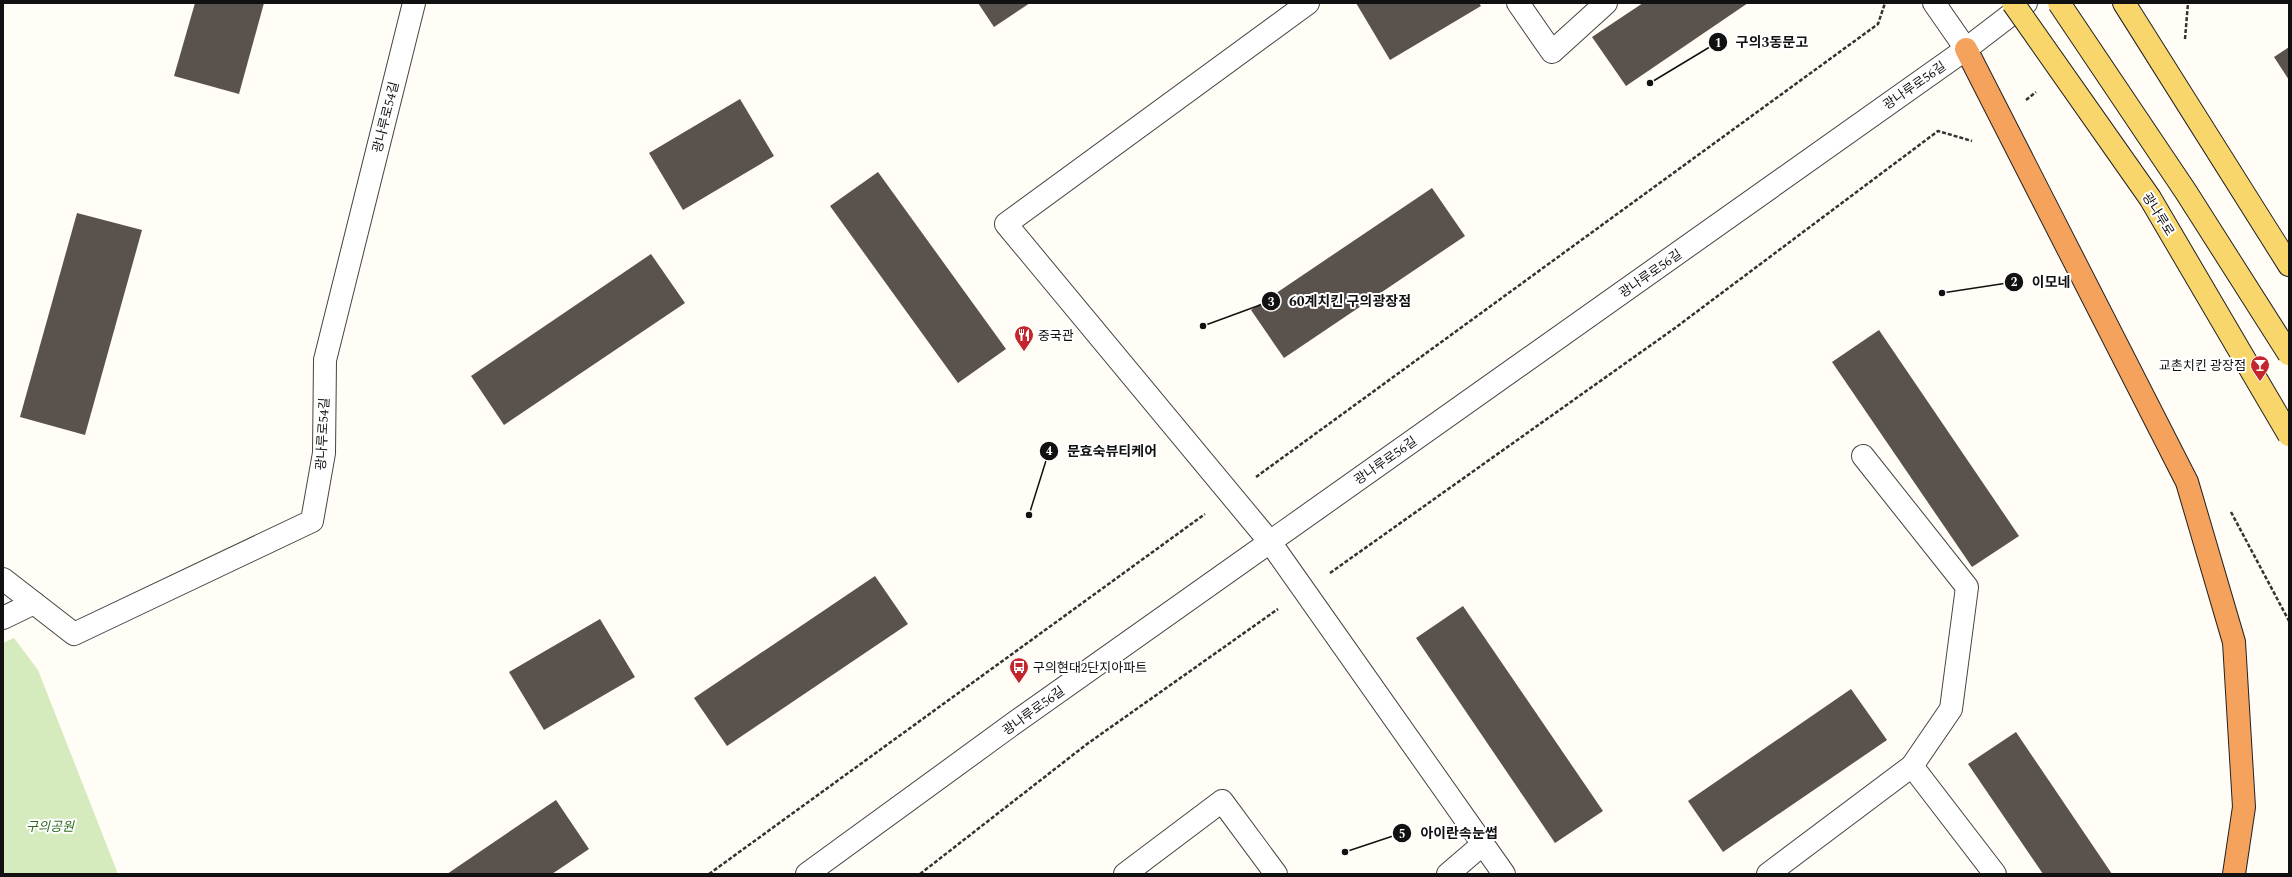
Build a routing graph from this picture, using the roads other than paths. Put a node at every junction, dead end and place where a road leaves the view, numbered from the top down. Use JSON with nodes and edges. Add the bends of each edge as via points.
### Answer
{"nodes":[{"id":1,"x":414,"y":3,"type":"edge"},
{"id":2,"x":1308,"y":3,"type":"edge"},
{"id":3,"x":1518,"y":3,"type":"edge"},
{"id":4,"x":1606,"y":3,"type":"edge"},
{"id":5,"x":1934,"y":3,"type":"edge"},
{"id":6,"x":2013,"y":3,"type":"edge"},
{"id":7,"x":2026,"y":3,"type":"edge"},
{"id":8,"x":2058,"y":3,"type":"edge"},
{"id":9,"x":2124,"y":3,"type":"edge"},
{"id":10,"x":1966,"y":49,"type":"junction"},
{"id":11,"x":2289,"y":264,"type":"edge"},
{"id":12,"x":2289,"y":354,"type":"edge"},
{"id":13,"x":2289,"y":434,"type":"edge"},
{"id":14,"x":1863,"y":456,"type":"dead end"},
{"id":15,"x":1270,"y":542,"type":"junction"},
{"id":16,"x":3,"y":579,"type":"edge"},
{"id":17,"x":34,"y":603,"type":"junction"},
{"id":18,"x":3,"y":618,"type":"edge"},
{"id":19,"x":1912,"y":766,"type":"junction"},
{"id":20,"x":1483,"y":844,"type":"junction"},
{"id":21,"x":807,"y":874,"type":"edge"},
{"id":22,"x":1125,"y":874,"type":"edge"},
{"id":23,"x":1276,"y":874,"type":"edge"},
{"id":24,"x":1448,"y":874,"type":"edge"},
{"id":25,"x":1504,"y":874,"type":"edge"},
{"id":26,"x":1768,"y":874,"type":"edge"},
{"id":27,"x":1995,"y":874,"type":"edge"},
{"id":28,"x":2234,"y":874,"type":"edge"}],
"edges":[{"from":1,"to":17,"type":"street","name":"광나루로54길","via":[[325,360],[324,453],[312,521],[74,634]]},
{"from":2,"to":15,"type":"street","via":[[1006,224]]},
{"from":3,"to":4,"type":"street","via":[[1552,52]]},
{"from":5,"to":10,"type":"street"},
{"from":6,"to":13,"type":"main road","name":"광나루로","bridge":true,"via":[[2150,198]]},
{"from":7,"to":10,"type":"street","name":"광나루로56길"},
{"from":8,"to":12,"type":"main road","bridge":true,"via":[[2186,192]]},
{"from":9,"to":11,"type":"main road"},
{"from":10,"to":15,"type":"street","name":"광나루로56길"},
{"from":10,"to":28,"type":"highway","via":[[2187,482],[2234,642],[2244,807]]},
{"from":14,"to":19,"type":"street","via":[[1967,587],[1951,709]]},
{"from":15,"to":20,"type":"street"},
{"from":15,"to":21,"type":"street","name":"광나루로56길"},
{"from":16,"to":17,"type":"street","name":"광나루로54길"},
{"from":17,"to":18,"type":"street"},
{"from":19,"to":26,"type":"street"},
{"from":19,"to":27,"type":"street"},
{"from":20,"to":24,"type":"street"},
{"from":20,"to":25,"type":"street"},
{"from":22,"to":23,"type":"street","via":[[1222,801]]}]}
